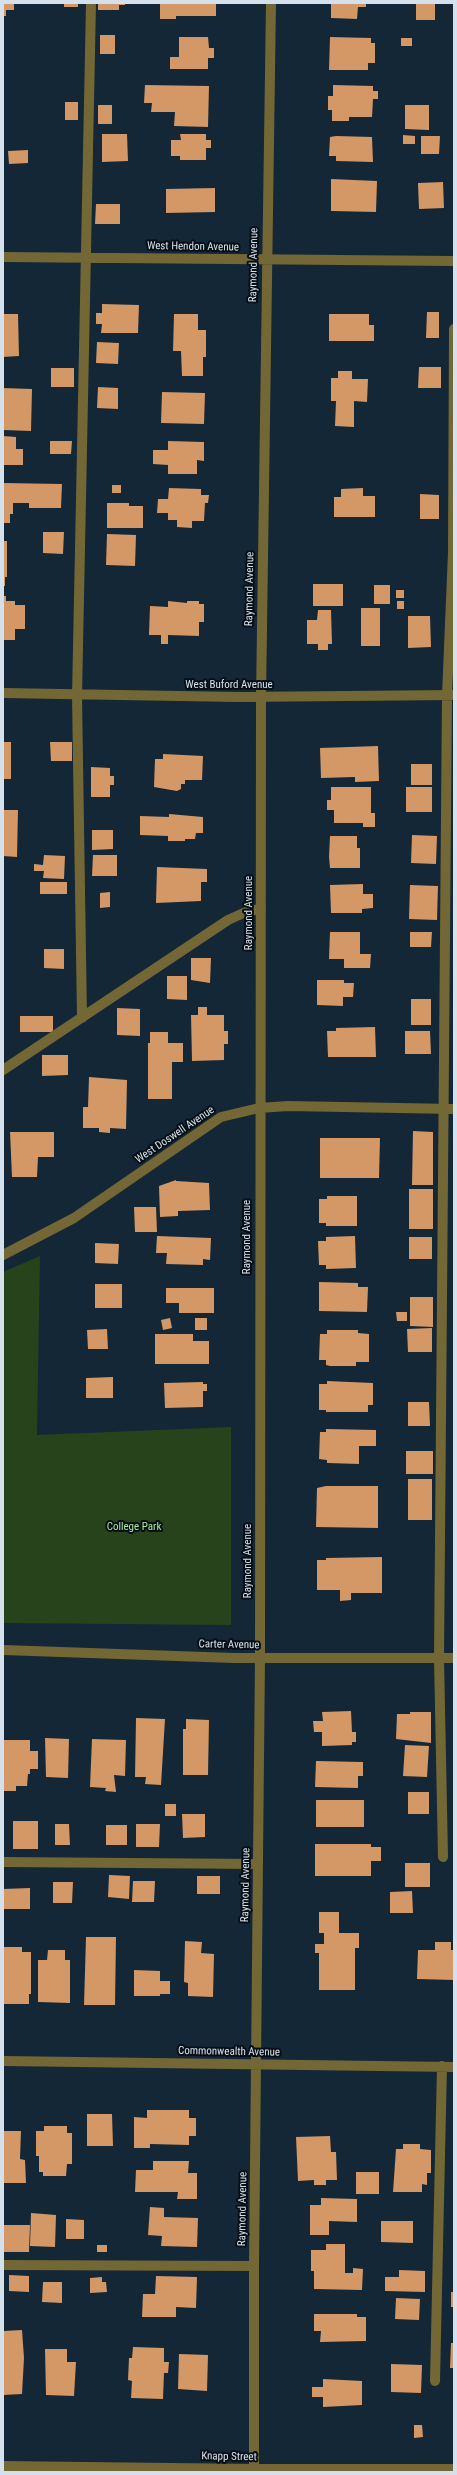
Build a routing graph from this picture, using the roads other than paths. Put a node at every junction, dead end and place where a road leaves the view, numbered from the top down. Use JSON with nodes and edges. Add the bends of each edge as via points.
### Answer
{"nodes":[{"id":1,"x":91,"y":3,"type":"edge"},
{"id":2,"x":271,"y":3,"type":"edge"},
{"id":3,"x":3,"y":257,"type":"edge"},
{"id":4,"x":86,"y":258,"type":"junction"},
{"id":5,"x":266,"y":260,"type":"junction"},
{"id":6,"x":454,"y":261,"type":"edge"},
{"id":7,"x":454,"y":329,"type":"edge"},
{"id":8,"x":453,"y":552,"type":"edge"},
{"id":9,"x":3,"y":694,"type":"edge"},
{"id":10,"x":450,"y":695,"type":"edge"},
{"id":11,"x":77,"y":696,"type":"junction"},
{"id":12,"x":261,"y":697,"type":"junction"},
{"id":13,"x":261,"y":909,"type":"junction"},
{"id":14,"x":82,"y":1018,"type":"junction"},
{"id":15,"x":3,"y":1070,"type":"edge"},
{"id":16,"x":259,"y":1108,"type":"junction"},
{"id":17,"x":449,"y":1109,"type":"edge"},
{"id":18,"x":3,"y":1255,"type":"edge"},
{"id":19,"x":3,"y":1650,"type":"edge"},
{"id":20,"x":260,"y":1657,"type":"junction"},
{"id":21,"x":438,"y":1658,"type":"junction"},
{"id":22,"x":454,"y":1658,"type":"edge"},
{"id":23,"x":443,"y":1857,"type":"dead end"},
{"id":24,"x":3,"y":1862,"type":"edge"},
{"id":25,"x":258,"y":1864,"type":"junction"},
{"id":26,"x":3,"y":2061,"type":"edge"},
{"id":27,"x":256,"y":2065,"type":"junction"},
{"id":28,"x":442,"y":2066,"type":"junction"},
{"id":29,"x":454,"y":2066,"type":"edge"},
{"id":30,"x":3,"y":2266,"type":"edge"},
{"id":31,"x":254,"y":2266,"type":"junction"},
{"id":32,"x":435,"y":2381,"type":"dead end"},
{"id":33,"x":3,"y":2466,"type":"edge"},
{"id":34,"x":69,"y":2469,"type":"edge"},
{"id":35,"x":454,"y":2469,"type":"edge"},
{"id":36,"x":435,"y":2470,"type":"edge"},
{"id":37,"x":254,"y":2471,"type":"edge"}],
"edges":[{"from":1,"to":4,"type":"street"},
{"from":2,"to":5,"type":"street","name":"Raymond Avenue"},
{"from":3,"to":4,"type":"street","name":"West Hendon Avenue"},
{"from":4,"to":5,"type":"street","name":"West Hendon Avenue"},
{"from":4,"to":11,"type":"street"},
{"from":5,"to":6,"type":"street","name":"West Hendon Avenue"},
{"from":5,"to":12,"type":"street","name":"Raymond Avenue"},
{"from":7,"to":8,"type":"street"},
{"from":8,"to":10,"type":"street"},
{"from":9,"to":11,"type":"street","name":"West Buford Avenue"},
{"from":10,"to":12,"type":"street","name":"West Buford Avenue"},
{"from":10,"to":17,"type":"street"},
{"from":11,"to":12,"type":"street","name":"West Buford Avenue"},
{"from":11,"to":14,"type":"street"},
{"from":12,"to":13,"type":"street","name":"Raymond Avenue"},
{"from":13,"to":14,"type":"street","via":[[248,911],[228,920]]},
{"from":13,"to":16,"type":"street","name":"Raymond Avenue"},
{"from":14,"to":15,"type":"street"},
{"from":16,"to":17,"type":"street","name":"West Doswell Avenue"},
{"from":16,"to":18,"type":"street","name":"West Doswell Avenue","via":[[221,1117],[74,1218]]},
{"from":16,"to":20,"type":"street","name":"Raymond Avenue"},
{"from":17,"to":21,"type":"street"},
{"from":19,"to":20,"type":"street","name":"Carter Avenue"},
{"from":20,"to":21,"type":"street","name":"Carter Avenue"},
{"from":20,"to":25,"type":"street","name":"Raymond Avenue"},
{"from":21,"to":22,"type":"street","name":"Carter Avenue"},
{"from":21,"to":23,"type":"street"},
{"from":24,"to":25,"type":"street"},
{"from":25,"to":27,"type":"street","name":"Raymond Avenue"},
{"from":26,"to":27,"type":"street","name":"Commonwealth Avenue"},
{"from":27,"to":28,"type":"street","name":"Commonwealth Avenue"},
{"from":27,"to":31,"type":"street","name":"Raymond Avenue"},
{"from":28,"to":29,"type":"street","name":"Commonwealth Avenue"},
{"from":28,"to":32,"type":"street"},
{"from":30,"to":31,"type":"street"},
{"from":31,"to":37,"type":"street","name":"Raymond Avenue"},
{"from":33,"to":34,"type":"street","name":"Knapp Street"},
{"from":34,"to":37,"type":"street","name":"Knapp Street"},
{"from":35,"to":36,"type":"street","name":"Knapp Street"},
{"from":36,"to":37,"type":"street","name":"Knapp Street"}]}
